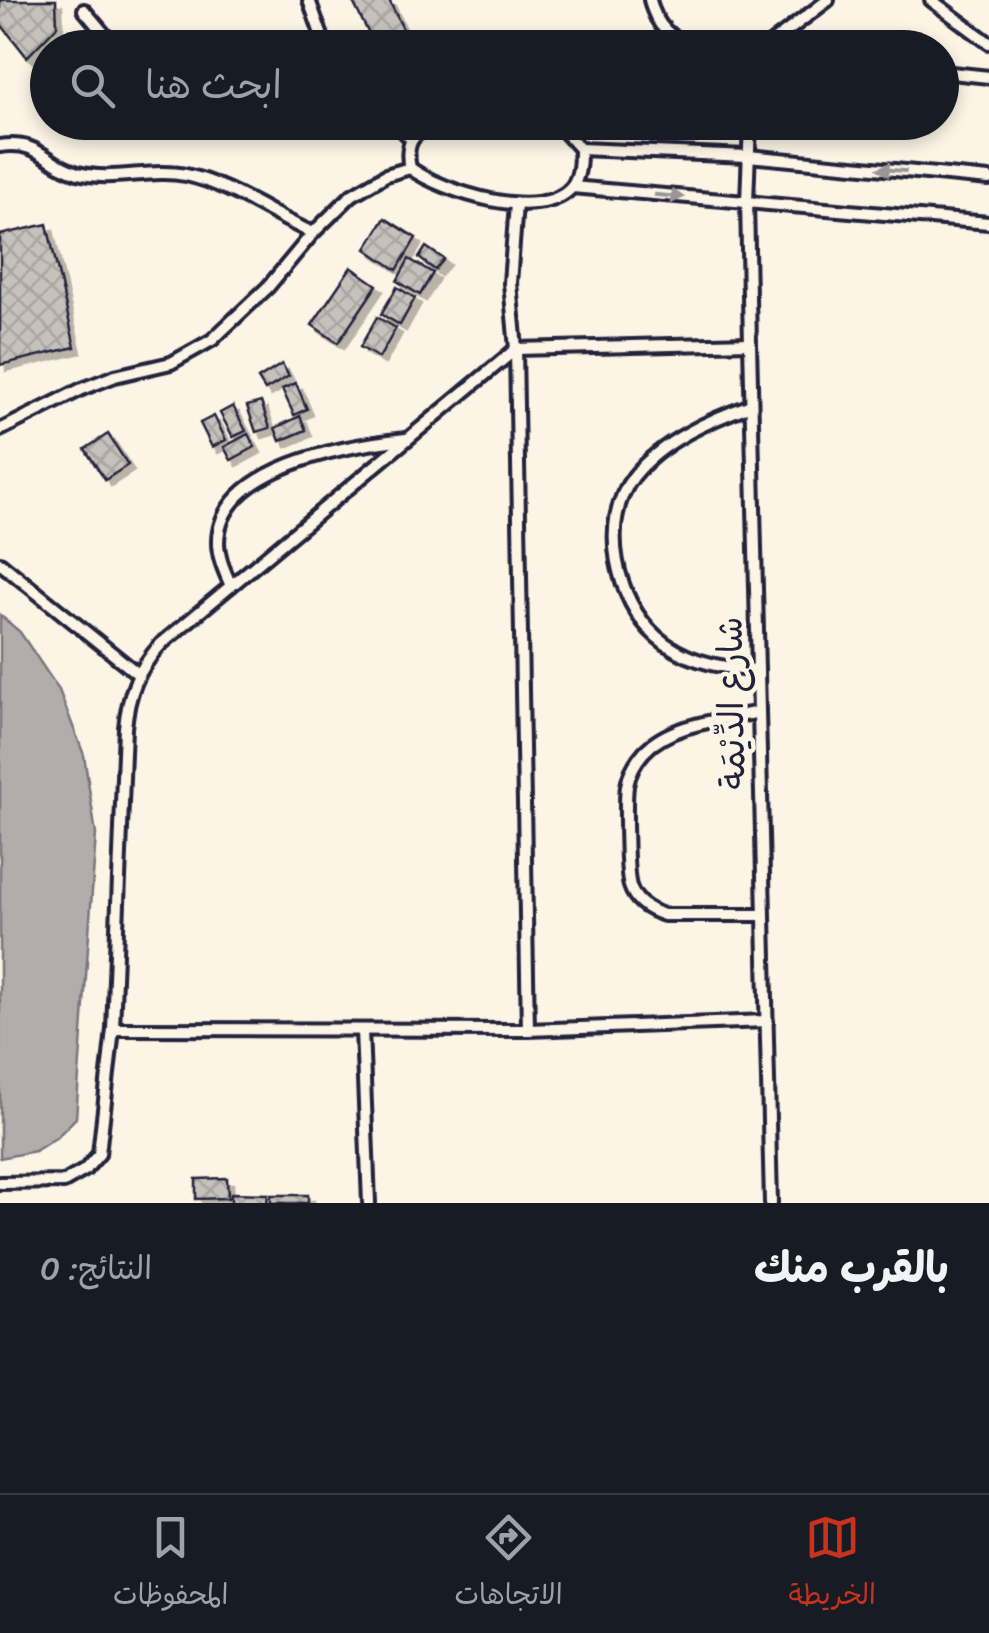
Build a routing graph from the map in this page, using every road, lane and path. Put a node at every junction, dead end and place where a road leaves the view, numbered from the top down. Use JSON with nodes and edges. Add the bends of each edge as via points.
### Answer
{"nodes":[{"id":1,"x":308,"y":0,"type":"edge"},
{"id":2,"x":650,"y":0,"type":"edge"},
{"id":3,"x":828,"y":0,"type":"edge"},
{"id":4,"x":931,"y":0,"type":"edge"},
{"id":5,"x":84,"y":10,"type":"dead end"},
{"id":6,"x":101,"y":30,"type":"edge"},
{"id":7,"x":317,"y":30,"type":"edge"},
{"id":8,"x":664,"y":30,"type":"edge"},
{"id":9,"x":789,"y":30,"type":"edge"},
{"id":10,"x":989,"y":43,"type":"edge"},
{"id":11,"x":959,"y":74,"type":"edge"},
{"id":12,"x":989,"y":77,"type":"edge"},
{"id":13,"x":411,"y":140,"type":"edge"},
{"id":14,"x":572,"y":140,"type":"edge"},
{"id":15,"x":749,"y":140,"type":"edge"},
{"id":16,"x":0,"y":146,"type":"edge"},
{"id":17,"x":580,"y":149,"type":"junction"},
{"id":18,"x":748,"y":156,"type":"junction"},
{"id":19,"x":410,"y":168,"type":"junction"},
{"id":20,"x":989,"y":179,"type":"edge"},
{"id":21,"x":572,"y":187,"type":"junction"},
{"id":22,"x":747,"y":202,"type":"junction"},
{"id":23,"x":516,"y":204,"type":"junction"},
{"id":24,"x":989,"y":222,"type":"edge"},
{"id":25,"x":313,"y":234,"type":"junction"},
{"id":26,"x":750,"y":343,"type":"junction"},
{"id":27,"x":516,"y":350,"type":"junction"},
{"id":28,"x":751,"y":405,"type":"junction"},
{"id":29,"x":0,"y":430,"type":"edge"},
{"id":30,"x":408,"y":439,"type":"junction"},
{"id":31,"x":0,"y":563,"type":"edge"},
{"id":32,"x":231,"y":586,"type":"junction"},
{"id":33,"x":758,"y":670,"type":"junction"},
{"id":34,"x":138,"y":674,"type":"junction"},
{"id":35,"x":759,"y":712,"type":"junction"},
{"id":36,"x":764,"y":915,"type":"junction"},
{"id":37,"x":766,"y":1022,"type":"junction"},
{"id":38,"x":113,"y":1030,"type":"junction"},
{"id":39,"x":362,"y":1030,"type":"junction"},
{"id":40,"x":528,"y":1030,"type":"junction"},
{"id":41,"x":0,"y":1183,"type":"edge"},
{"id":42,"x":369,"y":1203,"type":"edge"},
{"id":43,"x":772,"y":1203,"type":"edge"}],
"edges":[{"from":1,"to":7,"type":"lane"},
{"from":2,"to":8,"type":"lane"},
{"from":3,"to":9,"type":"lane"},
{"from":4,"to":10,"type":"lane"},
{"from":5,"to":6,"type":"lane"},
{"from":11,"to":12,"type":"lane"},
{"from":13,"to":19,"type":"lane"},
{"from":14,"to":17,"type":"lane"},
{"from":15,"to":18,"type":"lane","name":"شارع الدِّيْمَة"},
{"from":16,"to":25,"type":"lane","via":[[31,147],[85,174],[187,176]]},
{"from":17,"to":18,"type":"lane"},
{"from":17,"to":21,"type":"lane"},
{"from":20,"to":18,"type":"lane","one_way":true},
{"from":18,"to":22,"type":"lane","name":"شارع الدِّيْمَة"},
{"from":19,"to":23,"type":"lane","via":[[461,192]]},
{"from":19,"to":25,"type":"lane","via":[[352,195]]},
{"from":21,"to":22,"type":"lane","one_way":true},
{"from":21,"to":23,"type":"lane","via":[[558,197]]},
{"from":22,"to":24,"type":"lane"},
{"from":22,"to":26,"type":"lane","name":"شارع الدِّيْمَة"},
{"from":23,"to":27,"type":"lane","via":[[510,284]]},
{"from":25,"to":29,"type":"lane","via":[[212,340],[171,363],[82,389]]},
{"from":26,"to":27,"type":"lane"},
{"from":26,"to":28,"type":"lane","name":"شارع الدِّيْمَة"},
{"from":27,"to":30,"type":"lane"},
{"from":27,"to":40,"type":"lane"},
{"from":28,"to":33,"type":"lane","name":"شارع الدِّيْمَة"},
{"from":28,"to":33,"type":"lane","via":[[691,432],[642,467],[619,502],[614,532],[625,586],[656,636],[700,660]]},
{"from":30,"to":32,"type":"lane"},
{"from":30,"to":32,"type":"lane","via":[[310,458],[244,490],[219,530],[219,556]]},
{"from":31,"to":34,"type":"lane"},
{"from":32,"to":34,"type":"lane","via":[[161,644]]},
{"from":33,"to":35,"type":"lane","name":"شارع الدِّيْمَة"},
{"from":34,"to":38,"type":"lane","via":[[125,728]]},
{"from":35,"to":36,"type":"lane","name":"شارع الدِّيْمَة"},
{"from":35,"to":36,"type":"lane","via":[[674,733],[643,753],[627,786],[628,876],[636,898],[653,912]]},
{"from":36,"to":37,"type":"lane","name":"شارع الدِّيْمَة"},
{"from":37,"to":40,"type":"lane"},
{"from":37,"to":43,"type":"lane","name":"شارع الدِّيْمَة"},
{"from":38,"to":39,"type":"lane"},
{"from":38,"to":41,"type":"lane","via":[[99,1154],[64,1182]]},
{"from":39,"to":40,"type":"lane"},
{"from":39,"to":42,"type":"lane"}]}
